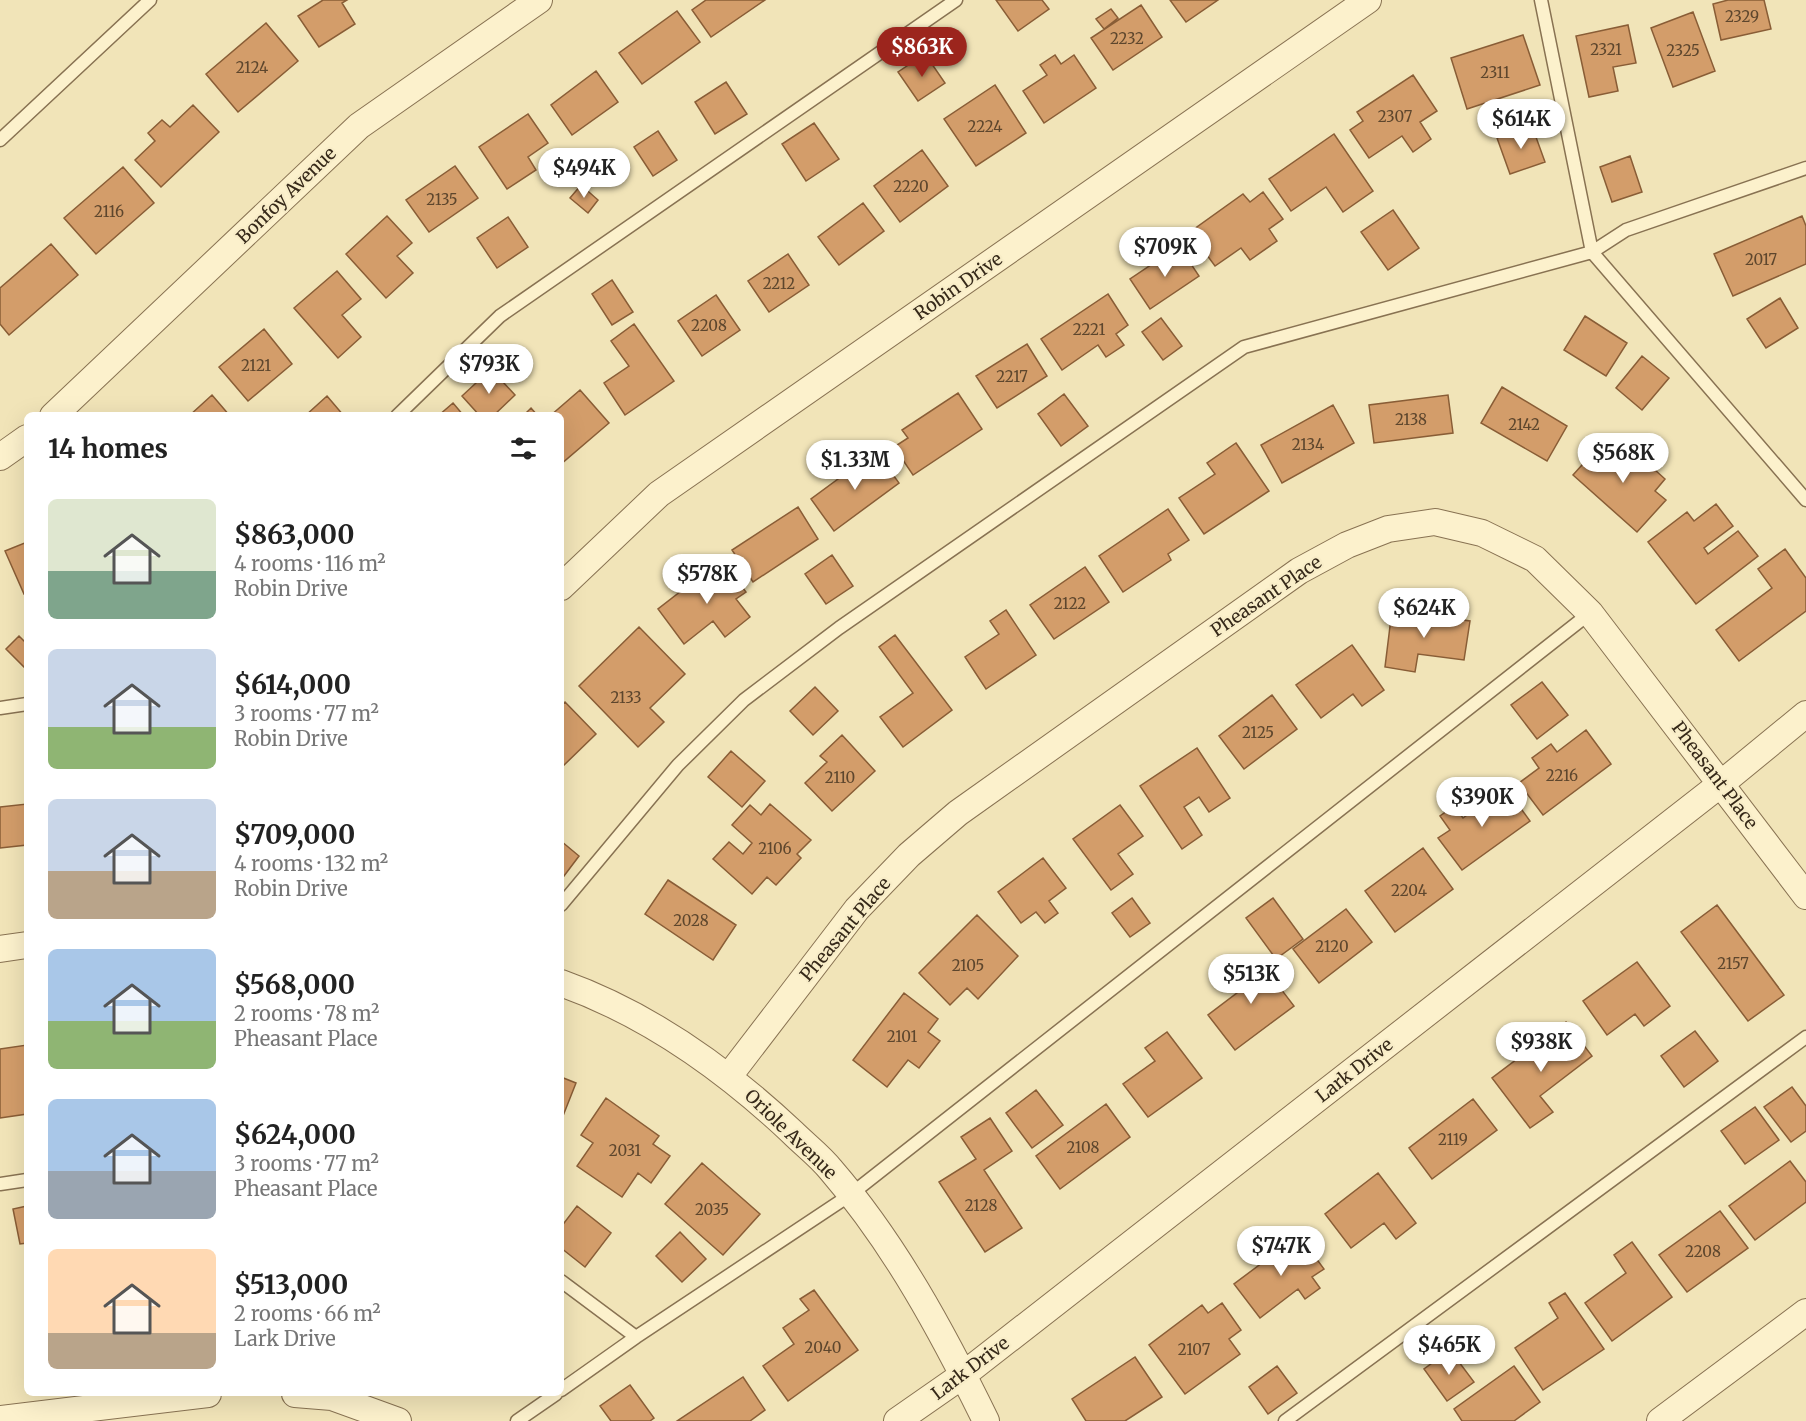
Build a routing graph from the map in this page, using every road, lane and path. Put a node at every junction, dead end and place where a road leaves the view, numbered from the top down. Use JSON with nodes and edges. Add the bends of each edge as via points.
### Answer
{"nodes":[{"id":1,"x":150,"y":0,"type":"edge"},
{"id":2,"x":539,"y":0,"type":"edge"},
{"id":3,"x":956,"y":0,"type":"edge"},
{"id":4,"x":1368,"y":0,"type":"edge"},
{"id":5,"x":1541,"y":0,"type":"edge"},
{"id":6,"x":0,"y":140,"type":"edge"},
{"id":7,"x":1806,"y":168,"type":"edge"},
{"id":8,"x":1592,"y":252,"type":"junction"},
{"id":9,"x":58,"y":412,"type":"edge"},
{"id":10,"x":401,"y":412,"type":"edge"},
{"id":11,"x":24,"y":440,"type":"edge"},
{"id":12,"x":0,"y":457,"type":"edge"},
{"id":13,"x":1806,"y":500,"type":"edge"},
{"id":14,"x":564,"y":584,"type":"edge"},
{"id":15,"x":1590,"y":613,"type":"junction"},
{"id":16,"x":24,"y":704,"type":"edge"},
{"id":17,"x":0,"y":708,"type":"edge"},
{"id":18,"x":1806,"y":714,"type":"edge"},
{"id":19,"x":1722,"y":783,"type":"junction"},
{"id":20,"x":1806,"y":896,"type":"edge"},
{"id":21,"x":564,"y":901,"type":"edge"},
{"id":22,"x":24,"y":945,"type":"edge"},
{"id":23,"x":0,"y":949,"type":"edge"},
{"id":24,"x":564,"y":984,"type":"edge"},
{"id":25,"x":1806,"y":1038,"type":"edge"},
{"id":26,"x":729,"y":1076,"type":"junction"},
{"id":27,"x":24,"y":1180,"type":"edge"},
{"id":28,"x":0,"y":1184,"type":"edge"},
{"id":29,"x":850,"y":1195,"type":"junction"},
{"id":30,"x":564,"y":1283,"type":"edge"},
{"id":31,"x":1806,"y":1312,"type":"edge"},
{"id":32,"x":636,"y":1337,"type":"junction"},
{"id":33,"x":963,"y":1375,"type":"junction"},
{"id":34,"x":564,"y":1388,"type":"edge"},
{"id":35,"x":191,"y":1396,"type":"edge"},
{"id":36,"x":332,"y":1396,"type":"edge"},
{"id":37,"x":553,"y":1396,"type":"edge"},
{"id":38,"x":0,"y":1419,"type":"edge"},
{"id":39,"x":398,"y":1421,"type":"edge"},
{"id":40,"x":517,"y":1421,"type":"edge"},
{"id":41,"x":897,"y":1421,"type":"edge"},
{"id":42,"x":986,"y":1421,"type":"edge"},
{"id":43,"x":1285,"y":1421,"type":"edge"},
{"id":44,"x":1660,"y":1421,"type":"edge"}],
"edges":[{"from":1,"to":6,"type":"lane"},
{"from":2,"to":9,"type":"street","name":"Bonfoy Avenue","via":[[359,126]]},
{"from":3,"to":10,"type":"lane","via":[[500,316]]},
{"from":4,"to":14,"type":"street","name":"Robin Drive","via":[[659,494]]},
{"from":5,"to":8,"type":"lane"},
{"from":7,"to":8,"type":"lane","via":[[1626,230]]},
{"from":8,"to":13,"type":"lane"},
{"from":8,"to":21,"type":"lane","via":[[1244,347],[839,628],[744,700],[678,765]]},
{"from":11,"to":12,"type":"street"},
{"from":15,"to":19,"type":"street","name":"Pheasant Place"},
{"from":15,"to":26,"type":"street","name":"Pheasant Place","via":[[1535,559],[1482,533],[1435,522],[1388,529],[1347,544],[1299,571],[958,813],[909,855],[857,909]]},
{"from":15,"to":29,"type":"lane"},
{"from":16,"to":17,"type":"lane"},
{"from":18,"to":19,"type":"street","name":"Lark Drive"},
{"from":19,"to":20,"type":"street","name":"Pheasant Place"},
{"from":19,"to":33,"type":"street","name":"Lark Drive"},
{"from":22,"to":23,"type":"street"},
{"from":24,"to":26,"type":"street","name":"Oriole Avenue","via":[[595,995],[670,1035]]},
{"from":25,"to":43,"type":"lane"},
{"from":26,"to":29,"type":"street","name":"Oriole Avenue","via":[[830,1169]]},
{"from":27,"to":28,"type":"lane"},
{"from":29,"to":32,"type":"lane"},
{"from":29,"to":33,"type":"street","name":"Oriole Avenue","via":[[920,1297]]},
{"from":30,"to":32,"type":"lane"},
{"from":31,"to":44,"type":"street"},
{"from":32,"to":34,"type":"lane"},
{"from":33,"to":41,"type":"street","name":"Lark Drive"},
{"from":33,"to":42,"type":"street","name":"Oriole Avenue"},
{"from":35,"to":38,"type":"street"},
{"from":36,"to":39,"type":"street"},
{"from":37,"to":40,"type":"lane"}]}
